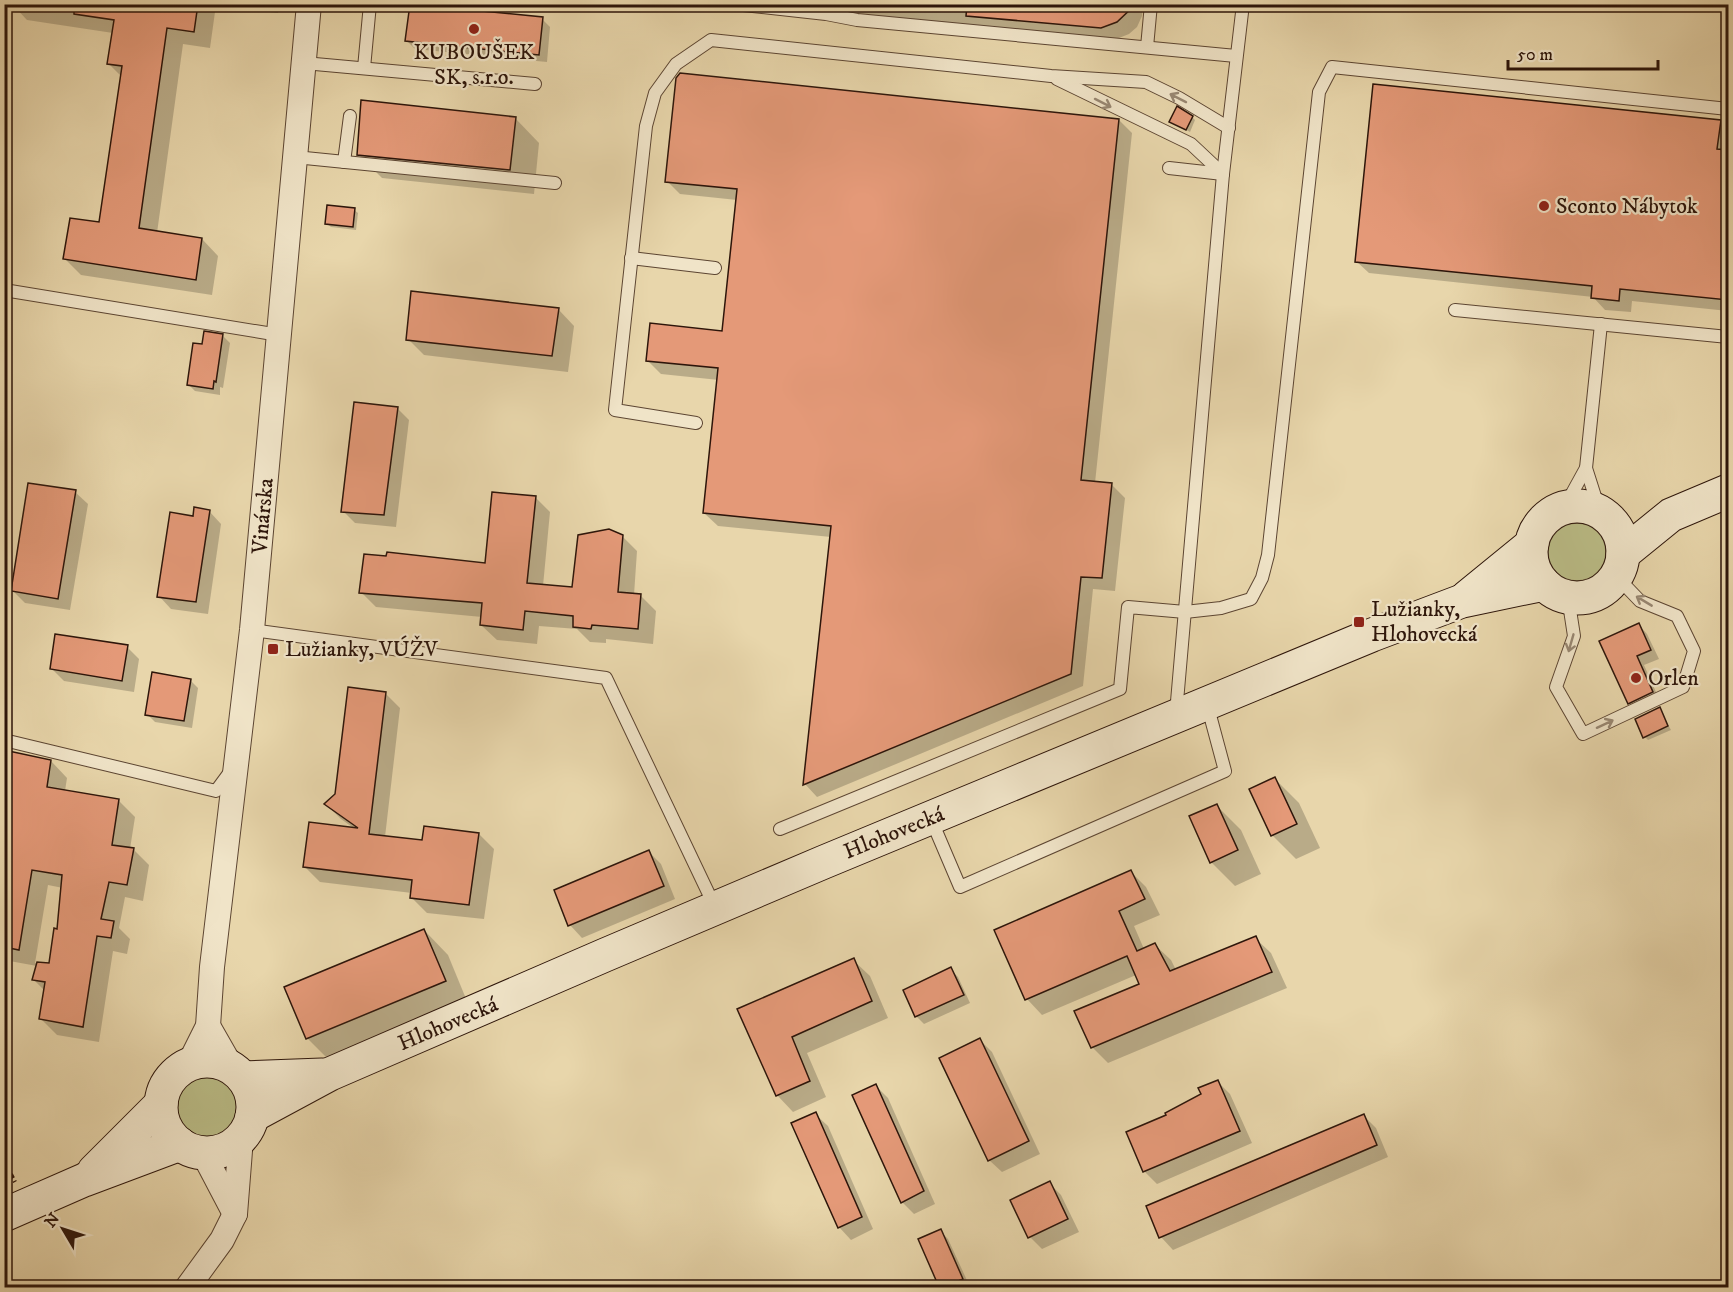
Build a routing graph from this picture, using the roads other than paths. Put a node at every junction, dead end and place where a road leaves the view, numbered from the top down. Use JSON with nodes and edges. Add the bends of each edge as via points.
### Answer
{"nodes":[{"id":1,"x":309,"y":4,"type":"edge"},
{"id":2,"x":370,"y":4,"type":"edge"},
{"id":3,"x":735,"y":4,"type":"edge"},
{"id":4,"x":1151,"y":4,"type":"edge"},
{"id":5,"x":1243,"y":4,"type":"edge"},
{"id":6,"x":1146,"y":47,"type":"junction"},
{"id":7,"x":1236,"y":56,"type":"junction"},
{"id":8,"x":304,"y":63,"type":"junction"},
{"id":9,"x":364,"y":68,"type":"junction"},
{"id":10,"x":1051,"y":76,"type":"junction"},
{"id":11,"x":536,"y":84,"type":"dead end"},
{"id":12,"x":1728,"y":109,"type":"edge"},
{"id":13,"x":350,"y":116,"type":"dead end"},
{"id":14,"x":1228,"y":128,"type":"junction"},
{"id":15,"x":295,"y":157,"type":"junction"},
{"id":16,"x":345,"y":162,"type":"junction"},
{"id":17,"x":1169,"y":168,"type":"dead end"},
{"id":18,"x":1223,"y":174,"type":"junction"},
{"id":19,"x":555,"y":183,"type":"dead end"},
{"id":20,"x":631,"y":258,"type":"junction"},
{"id":21,"x":715,"y":268,"type":"dead end"},
{"id":22,"x":4,"y":291,"type":"edge"},
{"id":23,"x":1455,"y":310,"type":"dead end"},
{"id":24,"x":1601,"y":324,"type":"junction"},
{"id":25,"x":279,"y":335,"type":"junction"},
{"id":26,"x":1728,"y":337,"type":"edge"},
{"id":27,"x":696,"y":423,"type":"dead end"},
{"id":28,"x":1586,"y":468,"type":"junction"},
{"id":29,"x":1728,"y":491,"type":"edge"},
{"id":30,"x":1563,"y":508,"type":"junction"},
{"id":31,"x":1671,"y":515,"type":"junction"},
{"id":32,"x":1605,"y":516,"type":"junction"},
{"id":33,"x":1533,"y":544,"type":"junction"},
{"id":34,"x":1620,"y":565,"type":"junction"},
{"id":35,"x":1556,"y":590,"type":"junction"},
{"id":36,"x":1462,"y":601,"type":"junction"},
{"id":37,"x":1185,"y":612,"type":"junction"},
{"id":38,"x":252,"y":630,"type":"junction"},
{"id":39,"x":1207,"y":704,"type":"junction"},
{"id":40,"x":1175,"y":717,"type":"junction"},
{"id":41,"x":4,"y":740,"type":"edge"},
{"id":42,"x":235,"y":766,"type":"junction"},
{"id":43,"x":931,"y":818,"type":"junction"},
{"id":44,"x":780,"y":829,"type":"dead end"},
{"id":45,"x":716,"y":909,"type":"junction"},
{"id":46,"x":208,"y":1026,"type":"junction"},
{"id":47,"x":188,"y":1066,"type":"junction"},
{"id":48,"x":237,"y":1073,"type":"junction"},
{"id":49,"x":330,"y":1074,"type":"junction"},
{"id":50,"x":161,"y":1104,"type":"junction"},
{"id":51,"x":246,"y":1127,"type":"junction"},
{"id":52,"x":191,"y":1148,"type":"junction"},
{"id":53,"x":84,"y":1180,"type":"junction"},
{"id":54,"x":11,"y":1200,"type":"edge"},
{"id":55,"x":235,"y":1214,"type":"junction"},
{"id":56,"x":187,"y":1287,"type":"edge"}],
"edges":[{"from":1,"to":8,"type":"street","name":"Vinárska"},
{"from":2,"to":9,"type":"lane"},
{"from":3,"to":6,"type":"lane","via":[[857,20]]},
{"from":4,"to":6,"type":"lane"},
{"from":5,"to":7,"type":"lane"},
{"from":6,"to":7,"type":"lane"},
{"from":7,"to":14,"type":"lane"},
{"from":8,"to":9,"type":"lane"},
{"from":8,"to":15,"type":"street","name":"Vinárska"},
{"from":9,"to":11,"type":"lane"},
{"from":14,"to":10,"type":"lane","one_way":true,"via":[[1146,82]]},
{"from":10,"to":18,"type":"lane","one_way":true,"via":[[1191,144]]},
{"from":10,"to":20,"type":"lane","via":[[711,40],[676,64],[655,93],[646,126]]},
{"from":12,"to":37,"type":"lane","via":[[1332,67],[1319,92],[1268,555],[1262,578],[1251,599],[1221,608]]},
{"from":13,"to":16,"type":"lane"},
{"from":14,"to":18,"type":"lane"},
{"from":15,"to":16,"type":"lane"},
{"from":15,"to":25,"type":"street","name":"Vinárska"},
{"from":16,"to":19,"type":"lane"},
{"from":17,"to":18,"type":"lane"},
{"from":18,"to":37,"type":"lane"},
{"from":20,"to":21,"type":"lane"},
{"from":20,"to":27,"type":"lane","via":[[615,410]]},
{"from":22,"to":25,"type":"lane"},
{"from":23,"to":24,"type":"lane"},
{"from":24,"to":26,"type":"lane"},
{"from":24,"to":28,"type":"lane"},
{"from":25,"to":38,"type":"street","name":"Vinárska"},
{"from":28,"to":30,"type":"lane"},
{"from":28,"to":32,"type":"lane"},
{"from":29,"to":31,"type":"main road","name":"Hlohovecká"},
{"from":30,"to":32,"type":"main road","name":"Hlohovecká","via":[[1582,506]]},
{"from":30,"to":33,"type":"main road","name":"Hlohovecká","via":[[1543,522]]},
{"from":31,"to":32,"type":"main road","name":"Hlohovecká"},
{"from":31,"to":34,"type":"main road","name":"Hlohovecká"},
{"from":32,"to":34,"type":"main road","via":[[1621,538]]},
{"from":33,"to":35,"type":"main road","via":[[1537,574]]},
{"from":33,"to":36,"type":"main road","name":"Hlohovecká"},
{"from":34,"to":35,"type":"main road","name":"Hlohovecká","via":[[1600,592],[1590,596]]},
{"from":35,"to":34,"type":"lane","one_way":true,"via":[[1574,636],[1556,687],[1583,735],[1683,687],[1694,651],[1677,616],[1640,601]]},
{"from":35,"to":36,"type":"main road","name":"Hlohovecká"},
{"from":36,"to":39,"type":"main road","name":"Hlohovecká"},
{"from":37,"to":40,"type":"lane"},
{"from":37,"to":44,"type":"lane","via":[[1128,607],[1120,689]]},
{"from":38,"to":42,"type":"street","name":"Vinárska"},
{"from":38,"to":45,"type":"lane","via":[[606,678]]},
{"from":39,"to":40,"type":"main road","name":"Hlohovecká"},
{"from":39,"to":43,"type":"lane","via":[[1225,771],[960,887]]},
{"from":40,"to":43,"type":"main road","name":"Hlohovecká"},
{"from":41,"to":42,"type":"lane","via":[[216,791]]},
{"from":42,"to":46,"type":"street","name":"Vinárska"},
{"from":43,"to":45,"type":"main road","name":"Hlohovecká"},
{"from":45,"to":49,"type":"main road","name":"Hlohovecká"},
{"from":46,"to":47,"type":"street","name":"Vinárska"},
{"from":46,"to":48,"type":"street"},
{"from":47,"to":48,"type":"main road","via":[[210,1062]]},
{"from":47,"to":50,"type":"main road","via":[[168,1084]]},
{"from":48,"to":49,"type":"main road","name":"Hlohovecká"},
{"from":48,"to":51,"type":"main road","via":[[252,1096]]},
{"from":49,"to":51,"type":"main road","name":"Hlohovecká"},
{"from":50,"to":52,"type":"main road","via":[[168,1131]]},
{"from":50,"to":53,"type":"main road"},
{"from":51,"to":52,"type":"main road","via":[[224,1150]]},
{"from":51,"to":55,"type":"street"},
{"from":52,"to":53,"type":"main road"},
{"from":52,"to":55,"type":"street"},
{"from":53,"to":54,"type":"main road"},
{"from":55,"to":56,"type":"street","via":[[222,1240]]}]}
